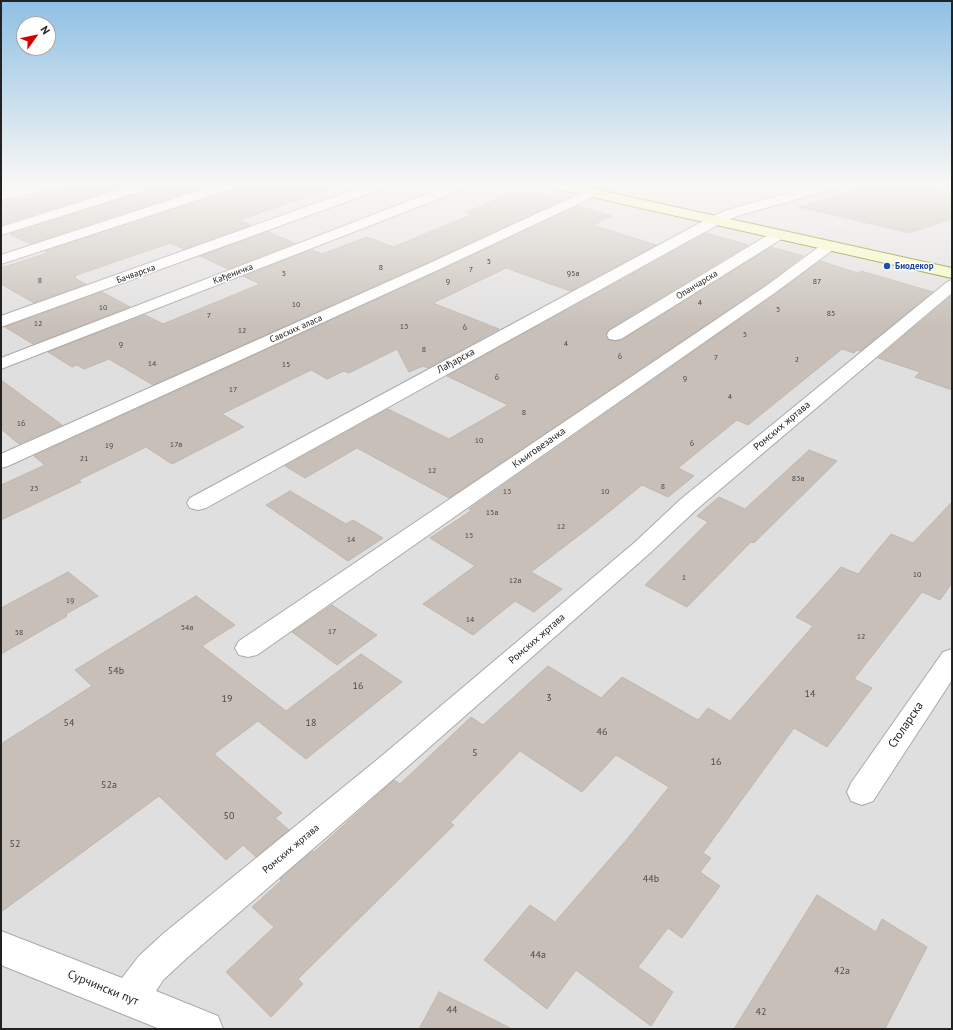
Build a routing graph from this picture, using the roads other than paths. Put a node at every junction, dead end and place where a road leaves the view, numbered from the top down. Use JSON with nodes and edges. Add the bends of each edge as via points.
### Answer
{"nodes":[{"id":1,"x":86,"y":232,"type":"edge"},
{"id":2,"x":250,"y":232,"type":"edge"},
{"id":3,"x":341,"y":232,"type":"edge"},
{"id":4,"x":507,"y":232,"type":"edge"},
{"id":5,"x":694,"y":232,"type":"edge"},
{"id":6,"x":765,"y":232,"type":"edge"},
{"id":7,"x":778,"y":235,"type":"junction"},
{"id":8,"x":829,"y":246,"type":"junction"},
{"id":9,"x":1,"y":260,"type":"edge"},
{"id":10,"x":952,"y":273,"type":"edge"},
{"id":11,"x":952,"y":285,"type":"edge"},
{"id":12,"x":1,"y":322,"type":"edge"},
{"id":13,"x":615,"y":335,"type":"dead end"},
{"id":14,"x":1,"y":364,"type":"edge"},
{"id":15,"x":1,"y":462,"type":"edge"},
{"id":16,"x":198,"y":502,"type":"dead end"},
{"id":17,"x":248,"y":648,"type":"dead end"},
{"id":18,"x":952,"y":659,"type":"edge"},
{"id":19,"x":862,"y":792,"type":"dead end"},
{"id":20,"x":1,"y":948,"type":"edge"},
{"id":21,"x":129,"y":999,"type":"junction"},
{"id":22,"x":205,"y":1029,"type":"edge"}],
"edges":[{"from":1,"to":9,"type":"street"},
{"from":2,"to":12,"type":"street","name":"Бачварска"},
{"from":3,"to":14,"type":"street","name":"Кађеничка"},
{"from":4,"to":15,"type":"street","name":"Савских аласа"},
{"from":5,"to":16,"type":"street","name":"Лађарска"},
{"from":6,"to":7,"type":"main road"},
{"from":7,"to":8,"type":"main road"},
{"from":7,"to":13,"type":"street","name":"Опанчарска"},
{"from":8,"to":10,"type":"main road"},
{"from":8,"to":17,"type":"street","name":"Књиговезачка","via":[[771,289]]},
{"from":11,"to":21,"type":"street","name":"Ромских жртава","via":[[689,504],[642,548],[400,757],[176,945],[151,968]]},
{"from":18,"to":19,"type":"street","name":"Столарска"},
{"from":20,"to":21,"type":"street","name":"Сурчински пут"},
{"from":21,"to":22,"type":"street","name":"Сурчински пут"}]}
